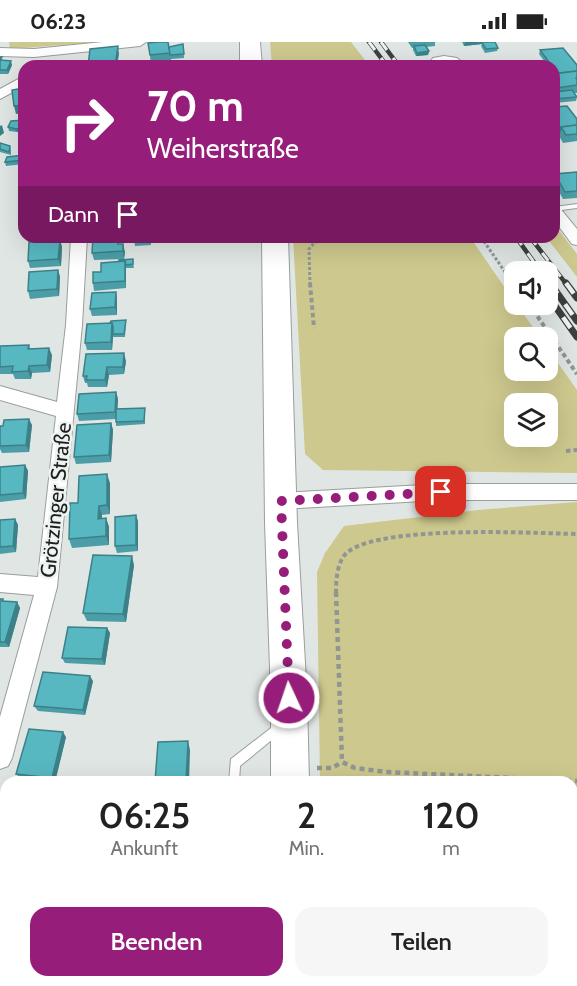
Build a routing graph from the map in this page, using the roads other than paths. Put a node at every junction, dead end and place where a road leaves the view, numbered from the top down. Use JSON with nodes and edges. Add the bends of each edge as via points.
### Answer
{"nodes":[{"id":1,"x":140,"y":42,"type":"edge"},
{"id":2,"x":250,"y":42,"type":"edge"},
{"id":3,"x":78,"y":48,"type":"junction"},
{"id":4,"x":0,"y":52,"type":"edge"},
{"id":5,"x":34,"y":53,"type":"junction"},
{"id":6,"x":39,"y":60,"type":"edge"},
{"id":7,"x":65,"y":60,"type":"edge"},
{"id":8,"x":251,"y":60,"type":"edge"},
{"id":9,"x":18,"y":84,"type":"edge"},
{"id":10,"x":0,"y":95,"type":"edge"},
{"id":11,"x":577,"y":206,"type":"edge"},
{"id":12,"x":560,"y":208,"type":"edge"},
{"id":13,"x":560,"y":217,"type":"edge"},
{"id":14,"x":577,"y":240,"type":"edge"},
{"id":15,"x":79,"y":243,"type":"edge"},
{"id":16,"x":275,"y":243,"type":"edge"},
{"id":17,"x":0,"y":393,"type":"edge"},
{"id":18,"x":66,"y":409,"type":"junction"},
{"id":19,"x":577,"y":492,"type":"edge"},
{"id":20,"x":281,"y":501,"type":"junction"},
{"id":21,"x":0,"y":583,"type":"edge"},
{"id":22,"x":47,"y":587,"type":"junction"},
{"id":23,"x":289,"y":719,"type":"junction"},
{"id":24,"x":0,"y":758,"type":"edge"},
{"id":25,"x":234,"y":776,"type":"edge"},
{"id":26,"x":290,"y":776,"type":"edge"}],
"edges":[{"from":1,"to":3,"type":"street"},
{"from":2,"to":8,"type":"main road"},
{"from":3,"to":5,"type":"street"},
{"from":3,"to":7,"type":"street"},
{"from":4,"to":5,"type":"street"},
{"from":5,"to":6,"type":"street"},
{"from":9,"to":10,"type":"street"},
{"from":11,"to":12,"type":"lane"},
{"from":13,"to":14,"type":"street"},
{"from":15,"to":18,"type":"street","name":"Grötzinger Straße"},
{"from":16,"to":20,"type":"main road"},
{"from":17,"to":18,"type":"street"},
{"from":18,"to":22,"type":"street","name":"Grötzinger Straße"},
{"from":19,"to":20,"type":"street","via":[[441,492]]},
{"from":20,"to":23,"type":"main road"},
{"from":21,"to":22,"type":"street"},
{"from":22,"to":24,"type":"street","name":"Grötzinger Straße"},
{"from":23,"to":25,"type":"lane","via":[[235,763]]},
{"from":23,"to":26,"type":"main road"}]}
